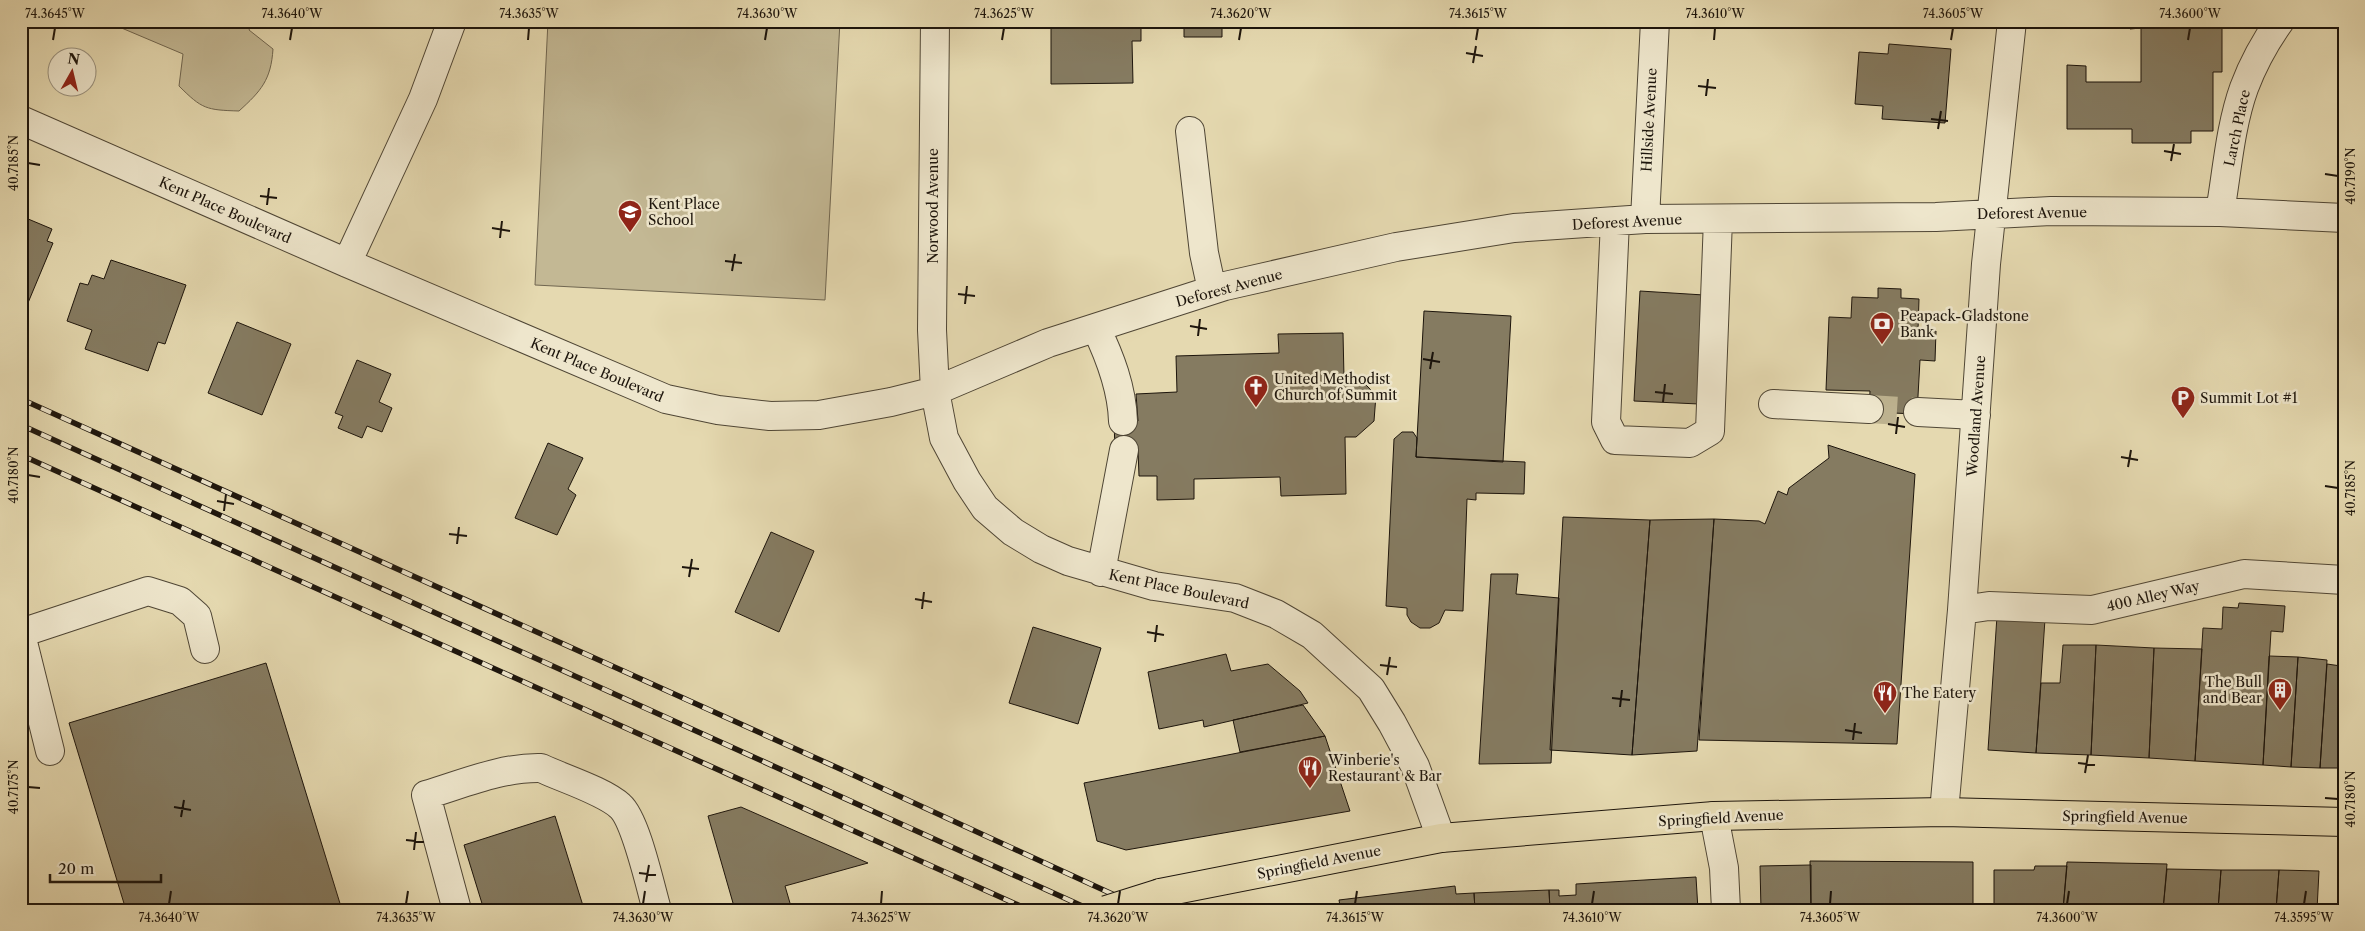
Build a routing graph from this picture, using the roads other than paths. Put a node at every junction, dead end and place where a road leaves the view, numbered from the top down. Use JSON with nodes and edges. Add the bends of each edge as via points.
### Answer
{"nodes":[{"id":1,"x":452,"y":21,"type":"edge"},
{"id":2,"x":935,"y":21,"type":"edge"},
{"id":3,"x":1656,"y":21,"type":"edge"},
{"id":4,"x":2012,"y":21,"type":"edge"},
{"id":5,"x":2280,"y":21,"type":"edge"},
{"id":6,"x":21,"y":120,"type":"edge"},
{"id":7,"x":1190,"y":131,"type":"dead end"},
{"id":8,"x":2220,"y":212,"type":"junction"},
{"id":9,"x":1992,"y":213,"type":"junction"},
{"id":10,"x":1718,"y":218,"type":"junction"},
{"id":11,"x":2344,"y":218,"type":"edge"},
{"id":12,"x":1645,"y":219,"type":"junction"},
{"id":13,"x":1615,"y":221,"type":"junction"},
{"id":14,"x":347,"y":263,"type":"junction"},
{"id":15,"x":1212,"y":290,"type":"junction"},
{"id":16,"x":1096,"y":328,"type":"junction"},
{"id":17,"x":934,"y":392,"type":"junction"},
{"id":18,"x":1773,"y":404,"type":"dead end"},
{"id":19,"x":1869,"y":409,"type":"tunnel mouth"},
{"id":20,"x":1918,"y":412,"type":"tunnel mouth"},
{"id":21,"x":1976,"y":415,"type":"junction"},
{"id":22,"x":1123,"y":421,"type":"dead end"},
{"id":23,"x":1124,"y":450,"type":"dead end"},
{"id":24,"x":1101,"y":572,"type":"junction"},
{"id":25,"x":2344,"y":580,"type":"edge"},
{"id":26,"x":1962,"y":610,"type":"junction"},
{"id":27,"x":21,"y":633,"type":"edge"},
{"id":28,"x":205,"y":649,"type":"dead end"},
{"id":29,"x":50,"y":751,"type":"dead end"},
{"id":30,"x":1944,"y":812,"type":"junction"},
{"id":31,"x":1714,"y":816,"type":"junction"},
{"id":32,"x":2344,"y":822,"type":"edge"},
{"id":33,"x":1441,"y":838,"type":"junction"},
{"id":34,"x":457,"y":910,"type":"edge"},
{"id":35,"x":657,"y":910,"type":"edge"},
{"id":36,"x":1106,"y":910,"type":"edge"},
{"id":37,"x":1726,"y":910,"type":"edge"}],
"edges":[{"from":1,"to":14,"type":"street","via":[[423,99]]},
{"from":2,"to":17,"type":"street","name":"Norwood Avenue"},
{"from":3,"to":12,"type":"street","name":"Hillside Avenue"},
{"from":4,"to":9,"type":"street","name":"Woodland Avenue"},
{"from":5,"to":8,"type":"street","name":"Larch Place","via":[[2262,47],[2244,89]]},
{"from":6,"to":14,"type":"street","name":"Kent Place Boulevard"},
{"from":7,"to":15,"type":"street","via":[[1204,253]]},
{"from":8,"to":9,"type":"street","name":"Deforest Avenue"},
{"from":8,"to":11,"type":"street","name":"Deforest Avenue"},
{"from":9,"to":10,"type":"street","name":"Deforest Avenue","via":[[1936,217]]},
{"from":9,"to":21,"type":"street","name":"Woodland Avenue"},
{"from":10,"to":12,"type":"street","name":"Deforest Avenue"},
{"from":10,"to":13,"type":"street","via":[[1710,431],[1690,443],[1615,440],[1606,422]]},
{"from":12,"to":13,"type":"street","name":"Deforest Avenue"},
{"from":13,"to":15,"type":"street","name":"Deforest Avenue","via":[[1514,228],[1396,247]]},
{"from":14,"to":17,"type":"street","name":"Kent Place Boulevard","via":[[666,399],[718,410],[797,416],[819,415]]},
{"from":15,"to":16,"type":"street","name":"Deforest Avenue"},
{"from":16,"to":17,"type":"street","name":"Deforest Avenue","via":[[1048,343]]},
{"from":16,"to":22,"type":"street","via":[[1110,358]]},
{"from":17,"to":24,"type":"street","name":"Kent Place Boulevard","via":[[944,438],[985,508],[1013,532],[1041,549]]},
{"from":18,"to":19,"type":"street"},
{"from":20,"to":21,"type":"street"},
{"from":21,"to":26,"type":"street","name":"Woodland Avenue"},
{"from":23,"to":24,"type":"street"},
{"from":24,"to":33,"type":"street","name":"Kent Place Boulevard","via":[[1154,586],[1235,598],[1276,614],[1312,635],[1370,689],[1387,714],[1415,766]]},
{"from":25,"to":26,"type":"street","name":"400 Alley Way","via":[[2244,574],[2092,610],[1988,606]]},
{"from":26,"to":30,"type":"street","name":"Woodland Avenue"},
{"from":27,"to":28,"type":"street","via":[[148,591],[180,601],[197,616]]},
{"from":27,"to":29,"type":"street"},
{"from":30,"to":31,"type":"main road","name":"Springfield Avenue"},
{"from":30,"to":32,"type":"main road","name":"Springfield Avenue"},
{"from":31,"to":33,"type":"main road","name":"Springfield Avenue"},
{"from":31,"to":37,"type":"street","via":[[1724,868]]},
{"from":33,"to":36,"type":"main road","name":"Springfield Avenue","bridge":true,"via":[[1160,893]]},
{"from":34,"to":35,"type":"street","via":[[426,795],[510,770],[541,768],[621,806],[630,820]]}]}
